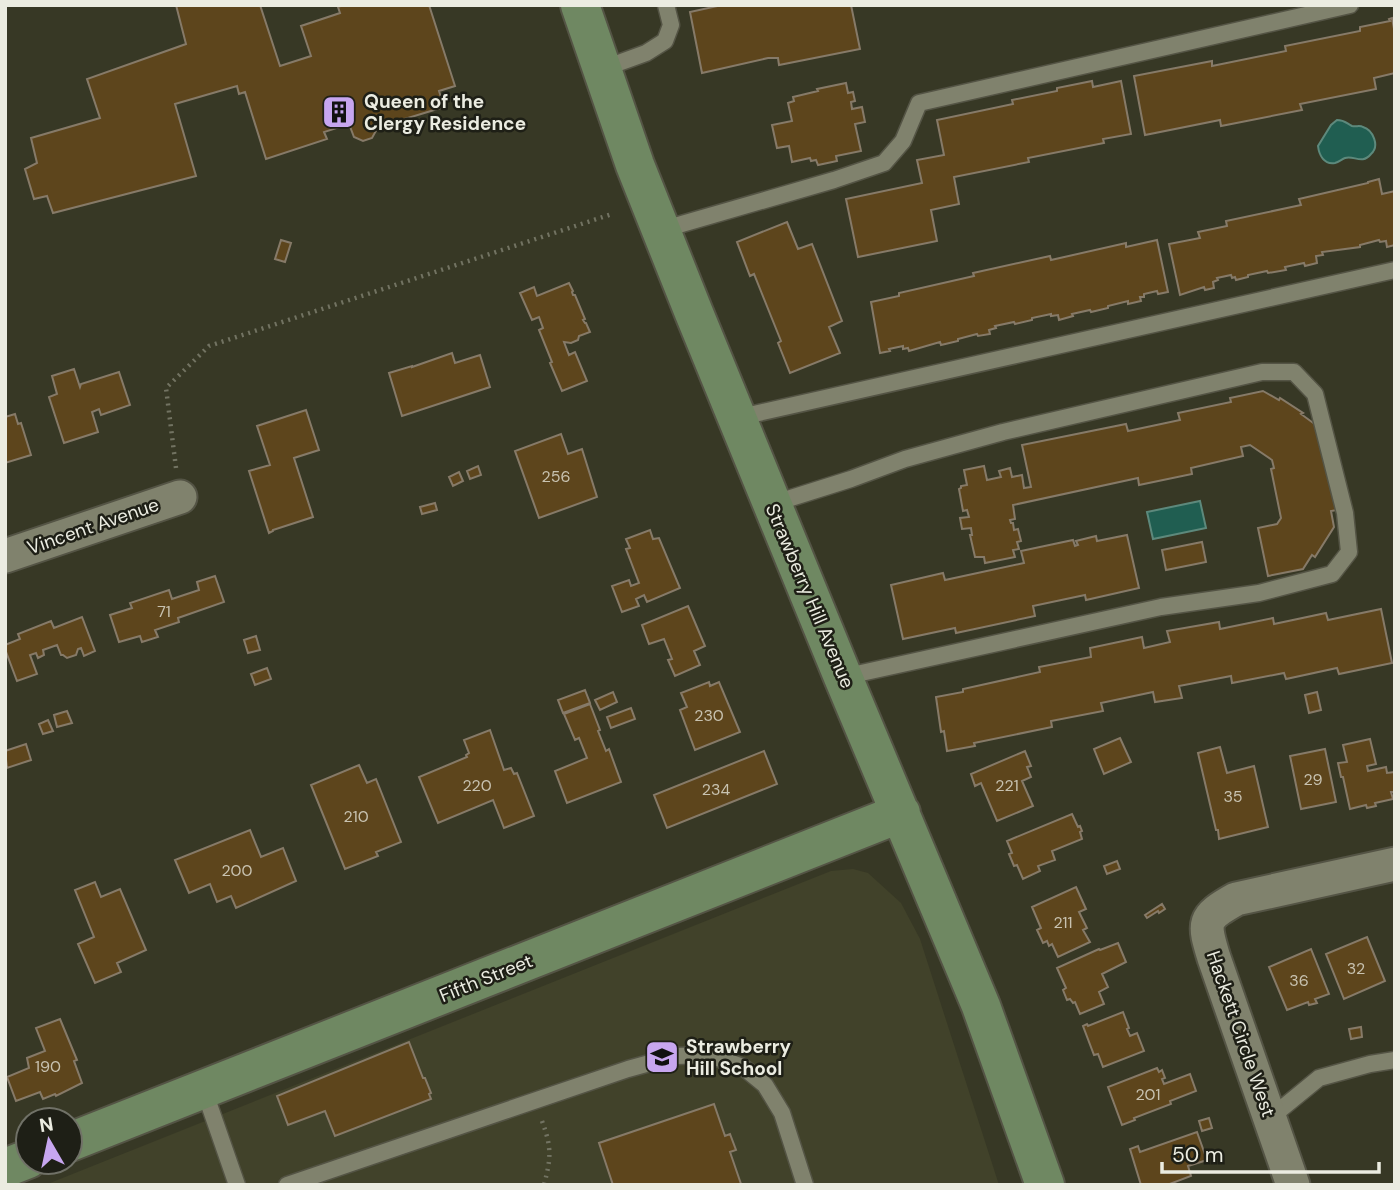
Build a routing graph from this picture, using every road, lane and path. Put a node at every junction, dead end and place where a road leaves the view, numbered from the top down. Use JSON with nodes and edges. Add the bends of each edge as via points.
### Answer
{"nodes":[{"id":1,"x":580,"y":5,"type":"edge"},
{"id":2,"x":666,"y":5,"type":"edge"},
{"id":3,"x":1350,"y":5,"type":"edge"},
{"id":4,"x":602,"y":69,"type":"junction"},
{"id":5,"x":612,"y":214,"type":"dead end"},
{"id":6,"x":661,"y":229,"type":"junction"},
{"id":7,"x":1395,"y":270,"type":"edge"},
{"id":8,"x":736,"y":418,"type":"junction"},
{"id":9,"x":180,"y":497,"type":"joint"},
{"id":10,"x":772,"y":504,"type":"junction"},
{"id":11,"x":5,"y":555,"type":"edge"},
{"id":12,"x":843,"y":677,"type":"junction"},
{"id":13,"x":901,"y":813,"type":"junction"},
{"id":14,"x":1395,"y":864,"type":"edge"},
{"id":15,"x":1395,"y":1060,"type":"edge"},
{"id":16,"x":204,"y":1090,"type":"junction"},
{"id":17,"x":534,"y":1101,"type":"junction"},
{"id":18,"x":1270,"y":1118,"type":"junction"},
{"id":19,"x":84,"y":1137,"type":"edge"},
{"id":20,"x":1038,"y":1183,"type":"edge"},
{"id":21,"x":237,"y":1185,"type":"edge"},
{"id":22,"x":287,"y":1185,"type":"edge"},
{"id":23,"x":544,"y":1185,"type":"edge"},
{"id":24,"x":805,"y":1185,"type":"edge"},
{"id":25,"x":1293,"y":1185,"type":"edge"}],
"edges":[{"from":1,"to":4,"type":"main road","name":"Strawberry Hill Avenue"},
{"from":2,"to":4,"type":"lane","via":[[671,25],[665,41]]},
{"from":3,"to":6,"type":"lane","via":[[919,103],[903,141],[884,163]]},
{"from":4,"to":6,"type":"main road","name":"Strawberry Hill Avenue"},
{"from":5,"to":9,"type":"path","via":[[209,346],[166,388]]},
{"from":6,"to":8,"type":"main road","name":"Strawberry Hill Avenue"},
{"from":7,"to":8,"type":"lane"},
{"from":8,"to":10,"type":"main road","name":"Strawberry Hill Avenue"},
{"from":9,"to":11,"type":"street","name":"Vincent Avenue"},
{"from":10,"to":12,"type":"main road","name":"Strawberry Hill Avenue"},
{"from":10,"to":12,"type":"lane","via":[[1003,432],[1262,372],[1294,372],[1315,394],[1345,513],[1349,552],[1332,574],[1259,593],[1161,607]]},
{"from":12,"to":13,"type":"main road","name":"Strawberry Hill Avenue"},
{"from":13,"to":16,"type":"main road","name":"Fifth Street"},
{"from":13,"to":20,"type":"main road","name":"Strawberry Hill Avenue","via":[[981,1006]]},
{"from":14,"to":18,"type":"street","name":"Hackett Circle West","via":[[1236,899],[1216,910],[1208,921],[1214,958]]},
{"from":15,"to":18,"type":"lane","via":[[1318,1078]]},
{"from":16,"to":19,"type":"main road","name":"Fifth Street"},
{"from":16,"to":21,"type":"lane"},
{"from":17,"to":22,"type":"lane"},
{"from":17,"to":23,"type":"path","via":[[549,1140]]},
{"from":17,"to":24,"type":"lane","via":[[675,1056],[709,1055],[743,1067],[765,1085],[782,1113]]},
{"from":18,"to":25,"type":"street","name":"Hackett Circle West"}]}
